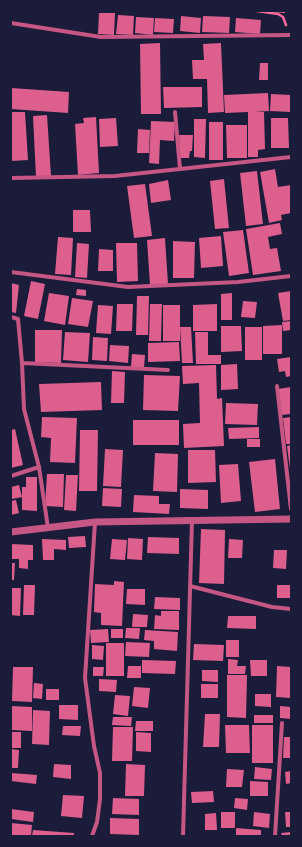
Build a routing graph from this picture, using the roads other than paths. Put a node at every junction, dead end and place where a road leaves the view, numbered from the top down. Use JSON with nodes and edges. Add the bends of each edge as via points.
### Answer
{"nodes":[{"id":1,"x":11,"y":23,"type":"edge"},
{"id":2,"x":291,"y":35,"type":"edge"},
{"id":3,"x":175,"y":112,"type":"dead end"},
{"id":4,"x":291,"y":157,"type":"edge"},
{"id":5,"x":180,"y":169,"type":"junction"},
{"id":6,"x":11,"y":178,"type":"edge"},
{"id":7,"x":11,"y":272,"type":"edge"},
{"id":8,"x":291,"y":276,"type":"edge"},
{"id":9,"x":11,"y":317,"type":"edge"},
{"id":10,"x":22,"y":363,"type":"junction"},
{"id":11,"x":168,"y":370,"type":"dead end"},
{"id":12,"x":276,"y":386,"type":"dead end"},
{"id":13,"x":39,"y":467,"type":"junction"},
{"id":14,"x":11,"y":476,"type":"edge"},
{"id":15,"x":291,"y":509,"type":"edge"},
{"id":16,"x":291,"y":519,"type":"edge"},
{"id":17,"x":192,"y":520,"type":"junction"},
{"id":18,"x":95,"y":522,"type":"junction"},
{"id":19,"x":48,"y":528,"type":"junction"},
{"id":20,"x":11,"y":532,"type":"edge"},
{"id":21,"x":190,"y":586,"type":"junction"},
{"id":22,"x":291,"y":609,"type":"edge"},
{"id":23,"x":282,"y":723,"type":"dead end"},
{"id":24,"x":92,"y":836,"type":"edge"},
{"id":25,"x":182,"y":836,"type":"edge"},
{"id":26,"x":275,"y":836,"type":"edge"}],
"edges":[{"from":1,"to":2,"type":"street","via":[[101,37]]},
{"from":3,"to":5,"type":"street"},
{"from":4,"to":5,"type":"street"},
{"from":5,"to":6,"type":"street","via":[[115,176]]},
{"from":7,"to":8,"type":"street","via":[[128,287],[238,282]]},
{"from":9,"to":10,"type":"street","via":[[18,319]]},
{"from":10,"to":11,"type":"street"},
{"from":10,"to":13,"type":"street","via":[[24,409]]},
{"from":12,"to":15,"type":"street"},
{"from":13,"to":14,"type":"street"},
{"from":13,"to":19,"type":"street"},
{"from":16,"to":17,"type":"street"},
{"from":17,"to":18,"type":"street"},
{"from":17,"to":21,"type":"street"},
{"from":18,"to":19,"type":"street"},
{"from":18,"to":24,"type":"street","via":[[85,678],[100,773],[100,799]]},
{"from":19,"to":20,"type":"street"},
{"from":21,"to":22,"type":"street","via":[[272,607]]},
{"from":21,"to":25,"type":"street"},
{"from":23,"to":26,"type":"street"}]}
